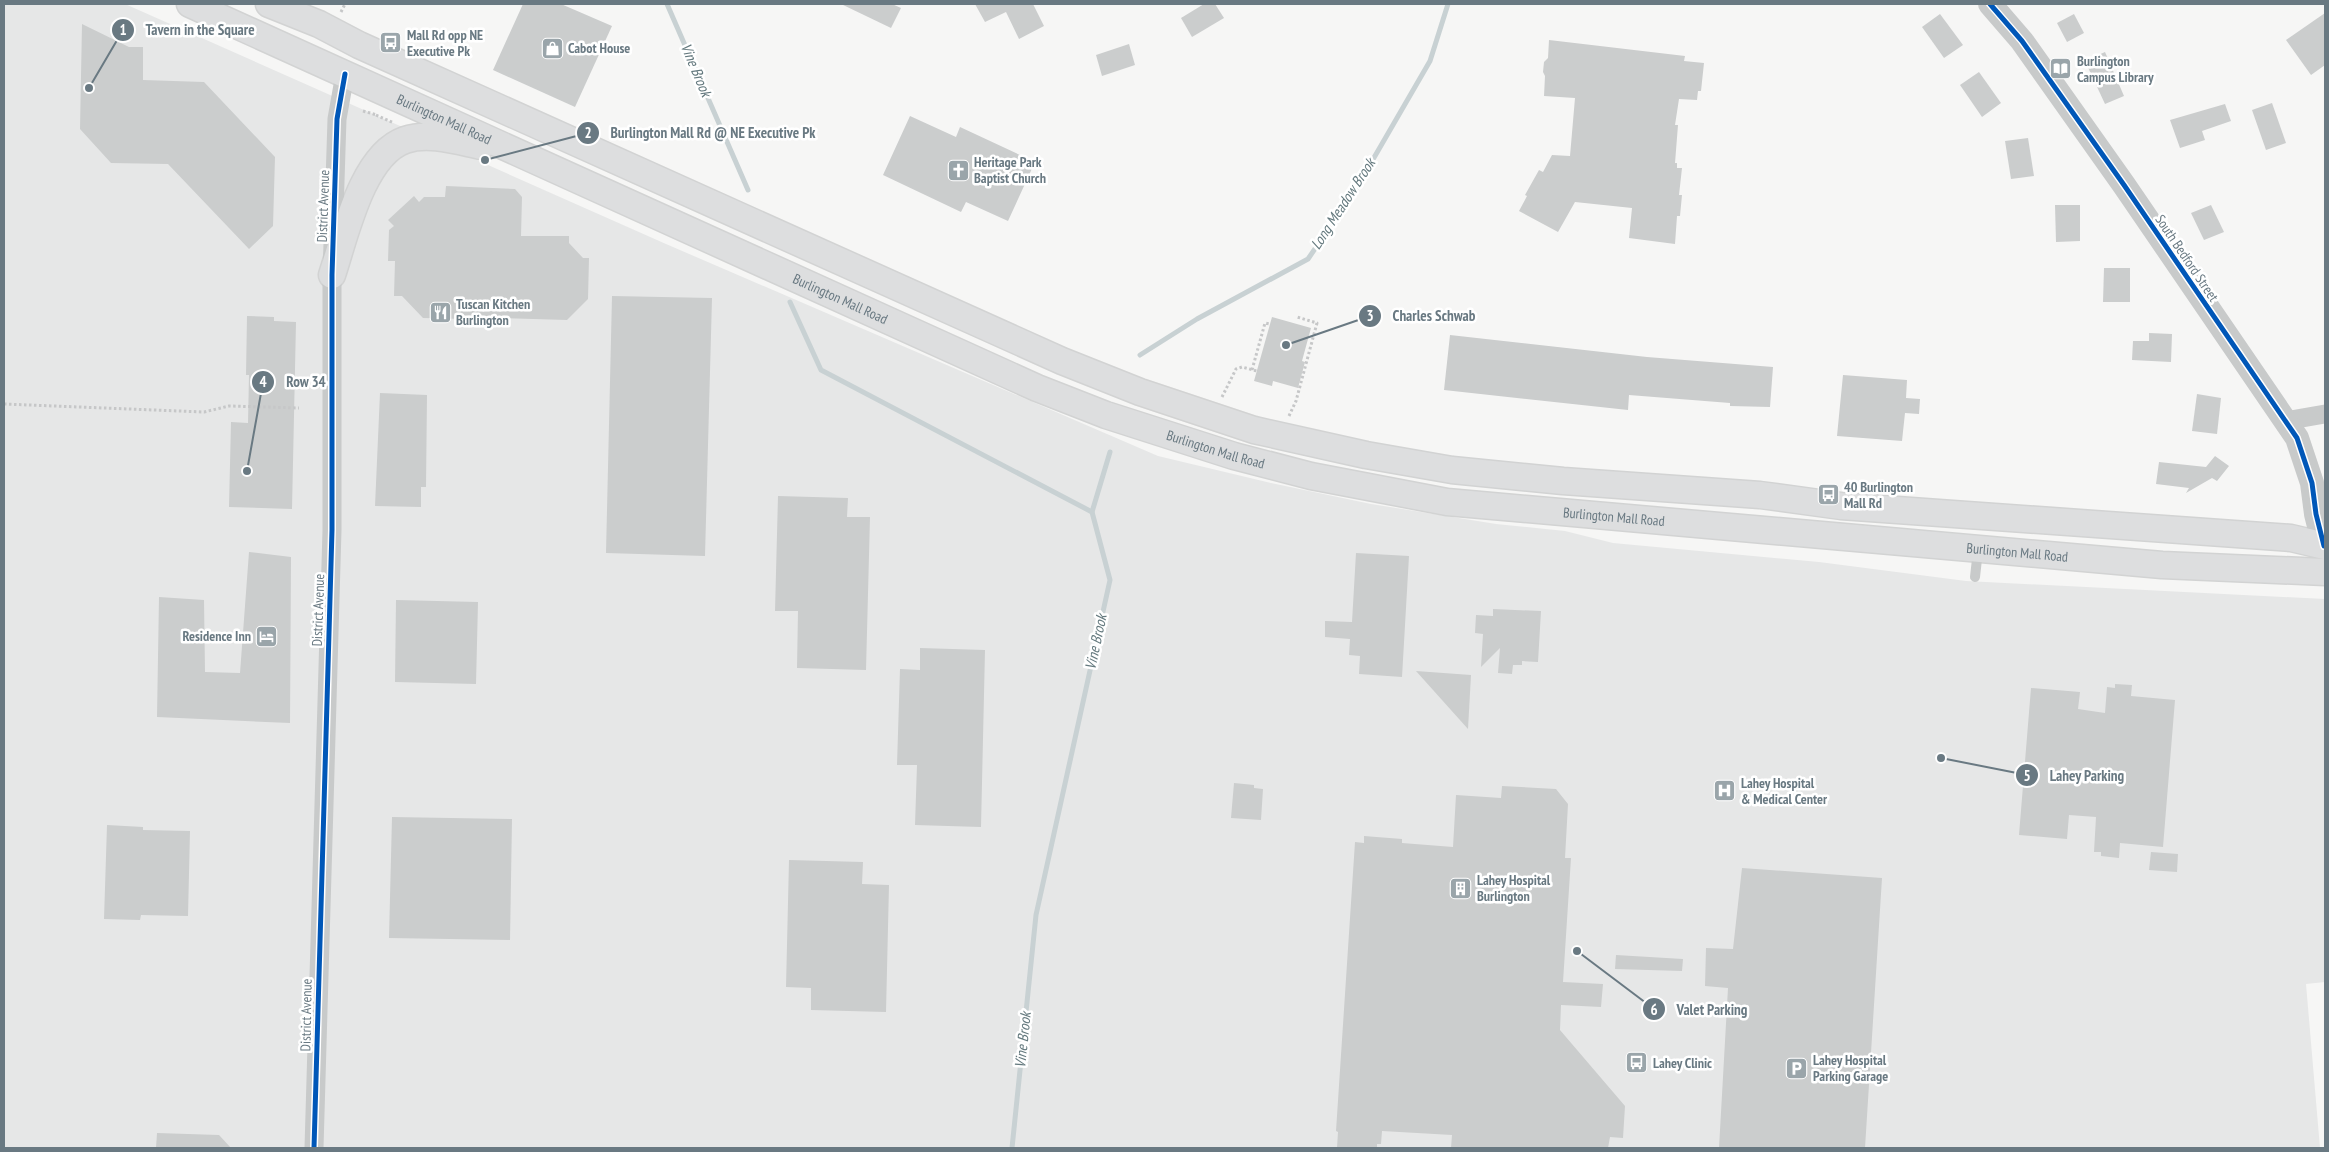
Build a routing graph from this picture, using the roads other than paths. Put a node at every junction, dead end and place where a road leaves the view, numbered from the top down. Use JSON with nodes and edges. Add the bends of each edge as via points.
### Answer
{"nodes":[{"id":1,"x":190,"y":4,"type":"edge"},
{"id":2,"x":268,"y":4,"type":"edge"},
{"id":3,"x":1990,"y":4,"type":"edge"},
{"id":4,"x":359,"y":45,"type":"junction"},
{"id":5,"x":345,"y":74,"type":"junction"},
{"id":6,"x":526,"y":155,"type":"junction"},
{"id":7,"x":332,"y":275,"type":"junction"},
{"id":8,"x":2325,"y":414,"type":"edge"},
{"id":9,"x":2285,"y":421,"type":"junction"},
{"id":10,"x":1978,"y":549,"type":"junction"},
{"id":11,"x":2325,"y":550,"type":"edge"},
{"id":12,"x":2325,"y":572,"type":"edge"},
{"id":13,"x":1975,"y":577,"type":"dead end"},
{"id":14,"x":314,"y":1148,"type":"edge"}],
"edges":[{"from":1,"to":5,"type":"main road","name":"Burlington Mall Road"},
{"from":2,"to":4,"type":"main road"},
{"from":3,"to":9,"type":"street","name":"South Bedford Street","via":[[2022,41],[2124,185]]},
{"from":4,"to":5,"type":"main road"},
{"from":4,"to":11,"type":"main road","via":[[1062,361],[1140,392],[1254,430],[1391,460],[1494,476],[1760,495],[1841,506],[2291,538]]},
{"from":5,"to":6,"type":"main road","name":"Burlington Mall Road"},
{"from":5,"to":7,"type":"street","name":"District Avenue","via":[[337,119]]},
{"from":6,"to":7,"type":"main road","via":[[438,138],[407,140],[394,146],[373,168],[360,192]]},
{"from":6,"to":10,"type":"main road","name":"Burlington Mall Road","via":[[1037,388],[1234,456],[1311,476],[1447,502]]},
{"from":7,"to":14,"type":"street","name":"District Avenue","via":[[332,538]]},
{"from":8,"to":9,"type":"street"},
{"from":9,"to":11,"type":"street","name":"South Bedford Street","via":[[2297,438],[2312,483]]},
{"from":10,"to":12,"type":"main road","name":"Burlington Mall Road","via":[[2162,565]]},
{"from":10,"to":13,"type":"lane"}]}
